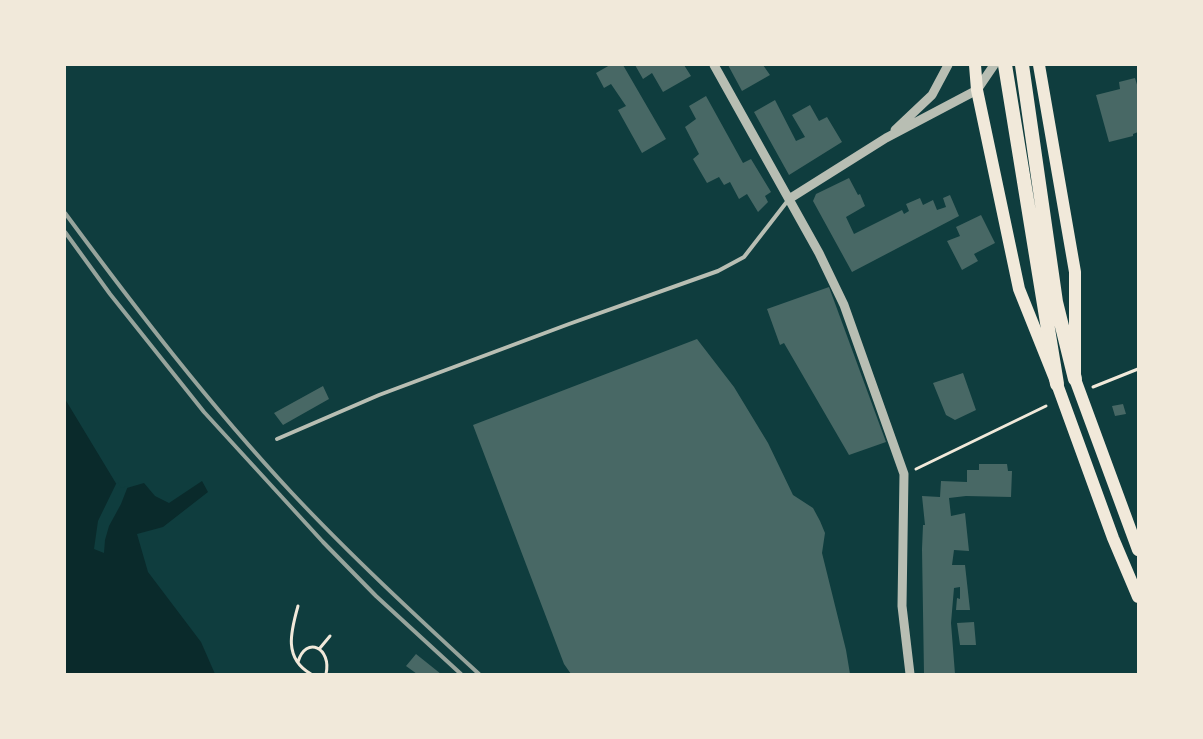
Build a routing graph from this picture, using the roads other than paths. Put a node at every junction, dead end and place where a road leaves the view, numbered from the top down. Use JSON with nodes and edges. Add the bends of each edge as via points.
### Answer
{"nodes":[{"id":1,"x":714,"y":65,"type":"edge"},
{"id":2,"x":948,"y":65,"type":"edge"},
{"id":3,"x":975,"y":65,"type":"edge"},
{"id":4,"x":994,"y":65,"type":"edge"},
{"id":5,"x":1005,"y":65,"type":"edge"},
{"id":6,"x":1022,"y":65,"type":"edge"},
{"id":7,"x":1039,"y":65,"type":"edge"},
{"id":8,"x":977,"y":90,"type":"junction"},
{"id":9,"x":886,"y":138,"type":"junction"},
{"id":10,"x":788,"y":199,"type":"junction"},
{"id":11,"x":1075,"y":378,"type":"junction"},
{"id":12,"x":1057,"y":384,"type":"junction"},
{"id":13,"x":277,"y":439,"type":"dead end"},
{"id":14,"x":1138,"y":550,"type":"edge"},
{"id":15,"x":1138,"y":597,"type":"edge"},
{"id":16,"x":910,"y":674,"type":"edge"}],
"edges":[{"from":1,"to":10,"type":"street"},
{"from":2,"to":9,"type":"street","via":[[932,95]]},
{"from":3,"to":8,"type":"main road"},
{"from":4,"to":8,"type":"street"},
{"from":5,"to":12,"type":"highway"},
{"from":6,"to":11,"type":"highway","via":[[1056,302]]},
{"from":7,"to":11,"type":"main road","via":[[1075,272]]},
{"from":8,"to":9,"type":"street"},
{"from":8,"to":12,"type":"main road","via":[[1019,289]]},
{"from":9,"to":10,"type":"street"},
{"from":10,"to":13,"type":"lane","via":[[744,257],[718,271],[379,395]]},
{"from":10,"to":16,"type":"street","via":[[844,305],[904,474],[902,606]]},
{"from":11,"to":14,"type":"main road"},
{"from":12,"to":15,"type":"main road"}]}
